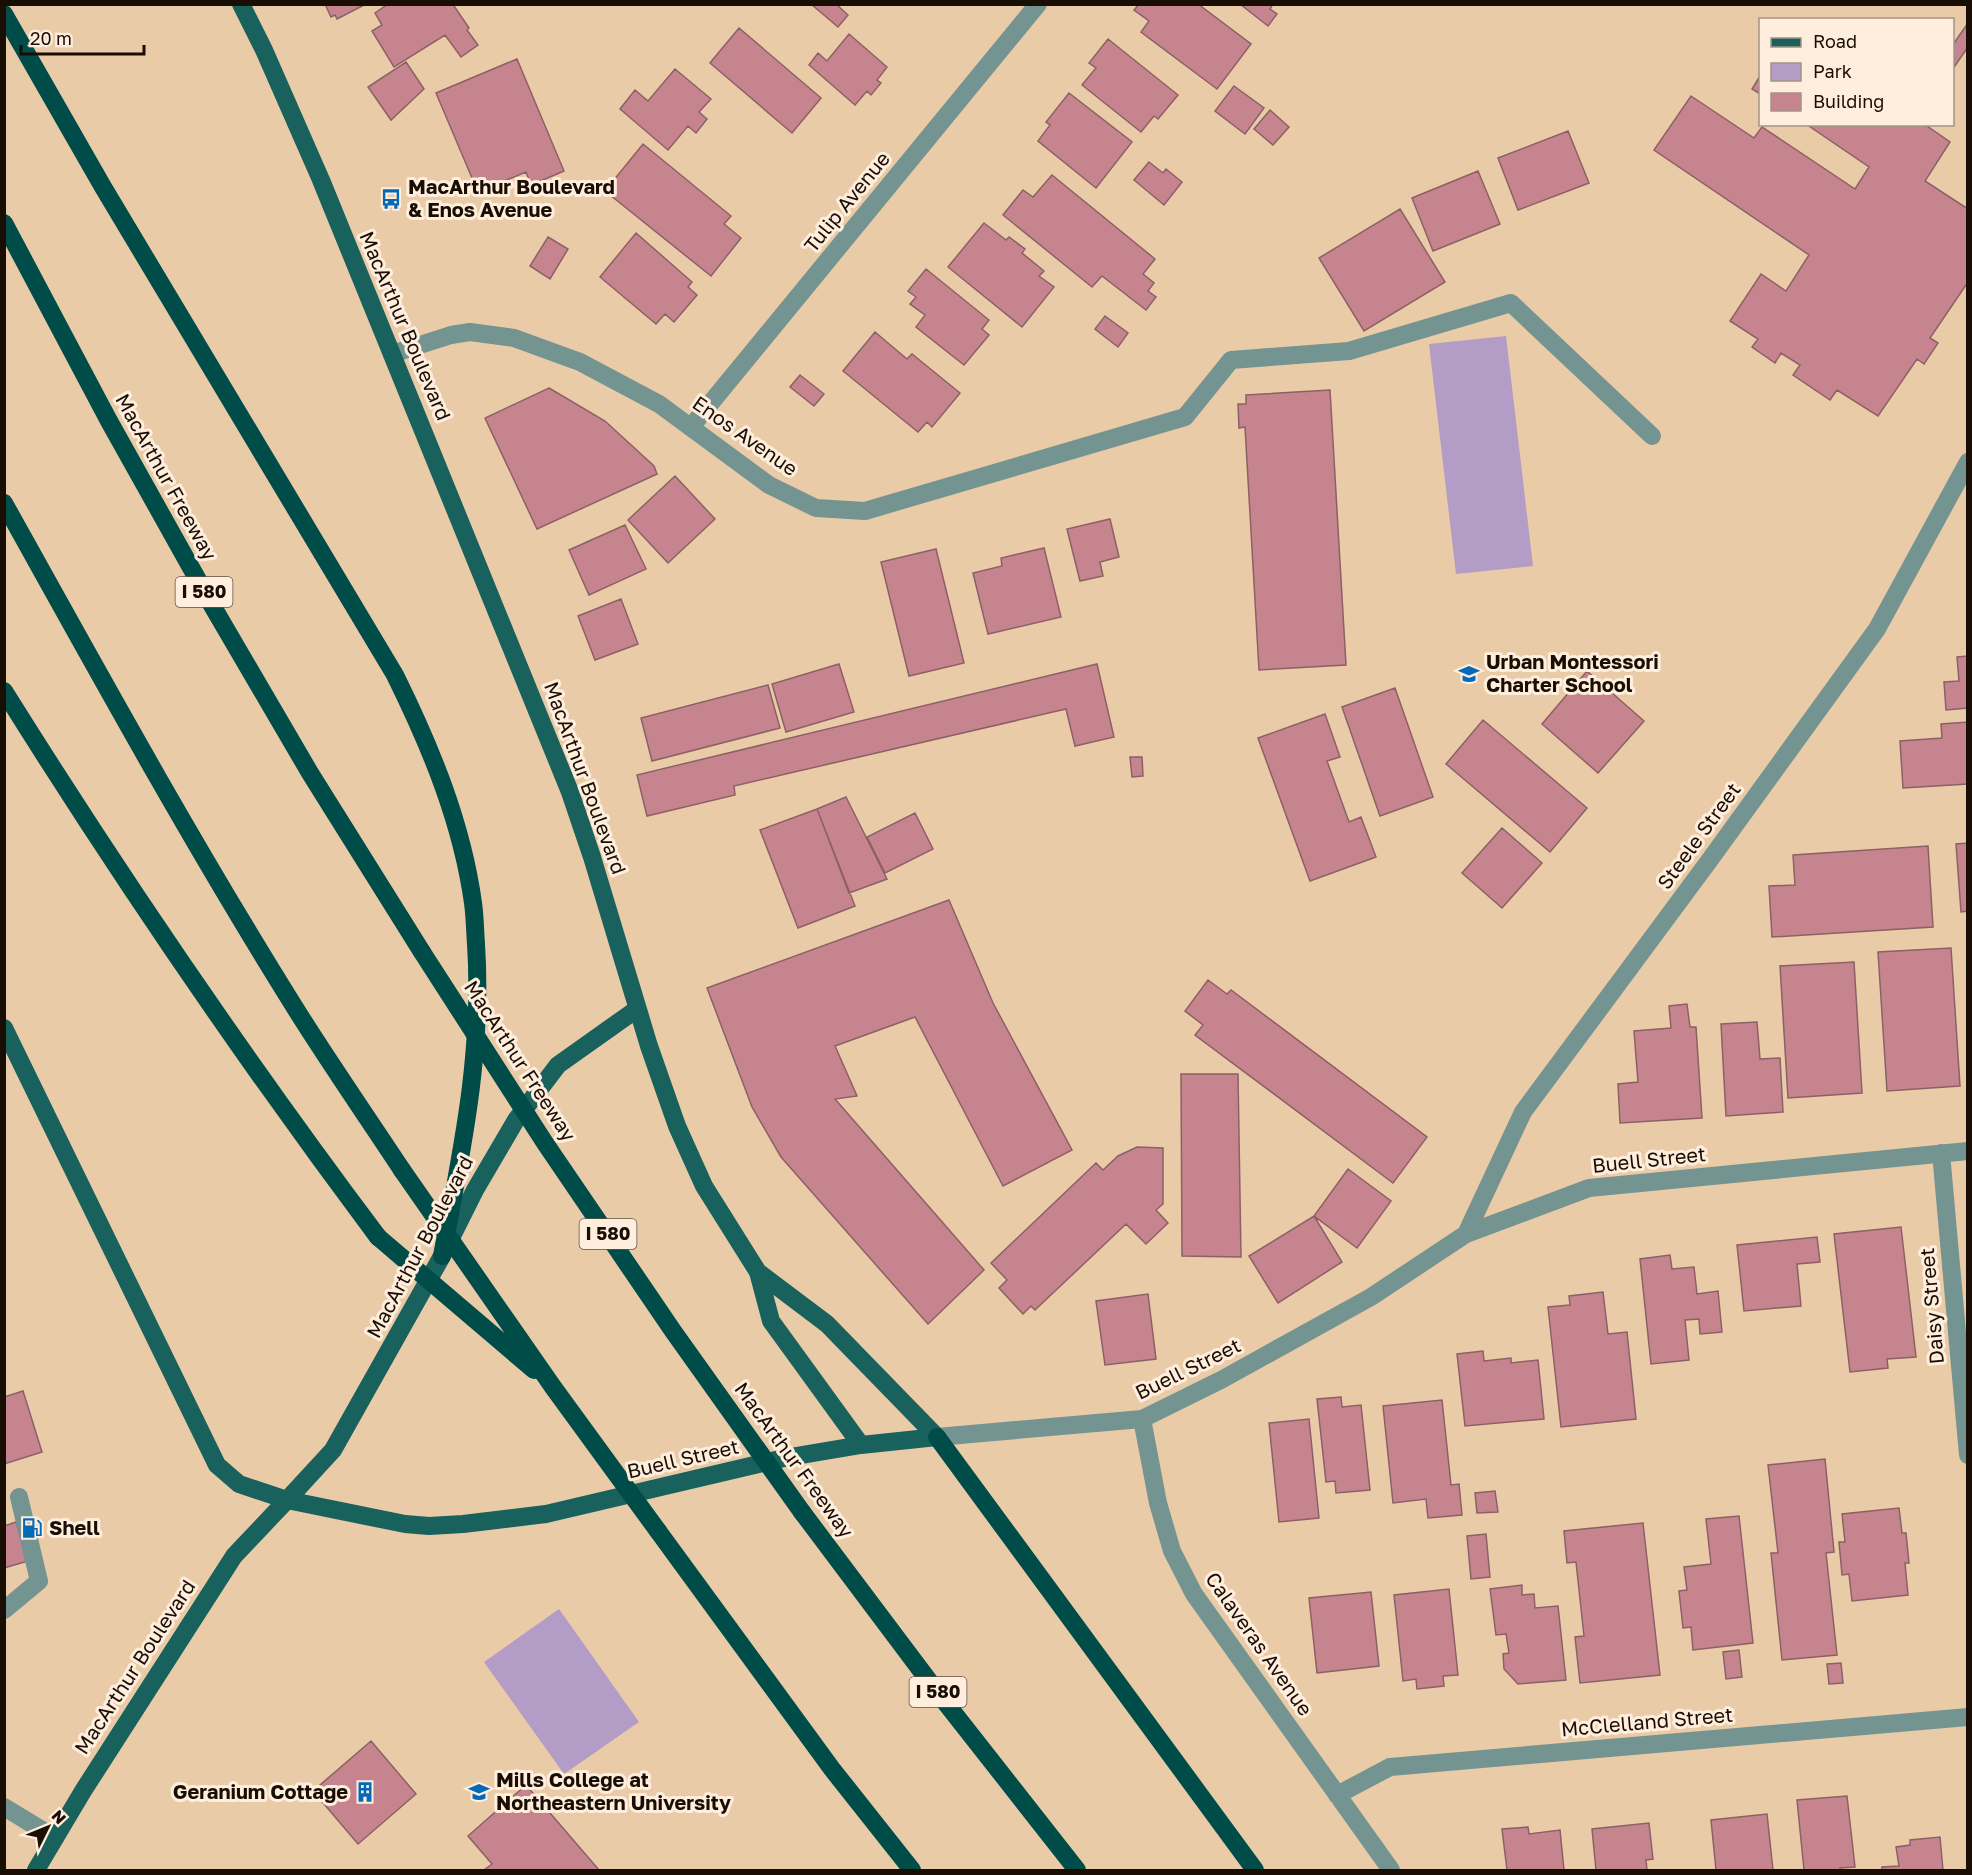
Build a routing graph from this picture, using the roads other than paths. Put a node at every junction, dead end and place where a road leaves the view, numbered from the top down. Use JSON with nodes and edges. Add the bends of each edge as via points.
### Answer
{"nodes":[{"id":1,"x":241,"y":4,"type":"edge"},
{"id":2,"x":1038,"y":4,"type":"edge"},
{"id":3,"x":4,"y":14,"type":"edge"},
{"id":4,"x":4,"y":223,"type":"edge"},
{"id":5,"x":392,"y":354,"type":"junction"},
{"id":6,"x":691,"y":427,"type":"junction"},
{"id":7,"x":1652,"y":436,"type":"dead end"},
{"id":8,"x":1968,"y":462,"type":"edge"},
{"id":9,"x":4,"y":503,"type":"edge"},
{"id":10,"x":4,"y":692,"type":"edge"},
{"id":11,"x":637,"y":1008,"type":"junction"},
{"id":12,"x":4,"y":1028,"type":"edge"},
{"id":13,"x":1968,"y":1151,"type":"edge"},
{"id":14,"x":1941,"y":1153,"type":"junction"},
{"id":15,"x":1466,"y":1234,"type":"junction"},
{"id":16,"x":442,"y":1256,"type":"junction"},
{"id":17,"x":758,"y":1272,"type":"junction"},
{"id":18,"x":553,"y":1387,"type":"junction"},
{"id":19,"x":1142,"y":1419,"type":"junction"},
{"id":20,"x":937,"y":1437,"type":"junction"},
{"id":21,"x":861,"y":1445,"type":"junction"},
{"id":22,"x":1968,"y":1455,"type":"edge"},
{"id":23,"x":19,"y":1497,"type":"dead end"},
{"id":24,"x":287,"y":1500,"type":"junction"},
{"id":25,"x":4,"y":1610,"type":"edge"},
{"id":26,"x":1968,"y":1717,"type":"edge"},
{"id":27,"x":1338,"y":1796,"type":"junction"},
{"id":28,"x":4,"y":1807,"type":"edge"},
{"id":29,"x":55,"y":1838,"type":"junction"},
{"id":30,"x":36,"y":1870,"type":"edge"},
{"id":31,"x":912,"y":1870,"type":"edge"},
{"id":32,"x":1077,"y":1870,"type":"edge"},
{"id":33,"x":1255,"y":1870,"type":"edge"},
{"id":34,"x":1391,"y":1870,"type":"edge"}],
"edges":[{"from":1,"to":5,"type":"main road","name":"MacArthur Boulevard","via":[[308,148]]},
{"from":2,"to":6,"type":"street","name":"Tulip Avenue"},
{"from":3,"to":16,"type":"highway","via":[[395,675],[441,776],[474,904],[478,979],[476,1053],[467,1126]]},
{"from":4,"to":32,"type":"highway","name":"MacArthur Freeway","number":"I 580","bridge":true,"via":[[109,421],[310,772],[545,1143],[802,1512]]},
{"from":5,"to":6,"type":"street","name":"Enos Avenue","via":[[470,332],[514,338],[580,362],[659,404]]},
{"from":5,"to":11,"type":"main road","name":"MacArthur Boulevard","via":[[570,792]]},
{"from":6,"to":7,"type":"street","name":"Enos Avenue","via":[[769,485],[816,508],[865,511],[1185,417],[1231,360],[1348,351],[1511,303]]},
{"from":8,"to":15,"type":"street","name":"Steele Street","via":[[1877,629],[1523,1112]]},
{"from":9,"to":18,"type":"highway","bridge":true,"via":[[193,838],[297,1011]]},
{"from":10,"to":18,"type":"highway","bridge":true,"via":[[285,1112],[378,1237]]},
{"from":11,"to":16,"type":"main road","name":"MacArthur Boulevard","via":[[558,1065],[510,1130]]},
{"from":11,"to":17,"type":"main road","via":[[677,1126],[704,1186]]},
{"from":12,"to":24,"type":"main road","via":[[217,1465],[239,1484]]},
{"from":13,"to":14,"type":"street","name":"Buell Street"},
{"from":14,"to":15,"type":"street","name":"Buell Street","via":[[1589,1188]]},
{"from":14,"to":22,"type":"street","name":"Daisy Street"},
{"from":15,"to":19,"type":"street","name":"Buell Street","via":[[1371,1297],[1231,1375]]},
{"from":16,"to":24,"type":"main road","name":"MacArthur Boulevard","via":[[333,1450]]},
{"from":17,"to":20,"type":"main road","via":[[827,1324]]},
{"from":17,"to":21,"type":"main road","via":[[771,1321]]},
{"from":18,"to":31,"type":"highway","bridge":true,"via":[[832,1769]]},
{"from":19,"to":20,"type":"street","name":"Buell Street"},
{"from":19,"to":27,"type":"street","name":"Calaveras Avenue","via":[[1158,1503],[1172,1551],[1194,1594]]},
{"from":20,"to":21,"type":"main road","name":"Buell Street"},
{"from":20,"to":33,"type":"highway"},
{"from":21,"to":24,"type":"main road","name":"Buell Street","via":[[784,1458],[546,1515],[463,1524],[405,1524]]},
{"from":23,"to":25,"type":"street","via":[[39,1581]]},
{"from":24,"to":29,"type":"main road","name":"MacArthur Boulevard","via":[[234,1556]]},
{"from":26,"to":27,"type":"street","name":"McClelland Street","via":[[1390,1767]]},
{"from":27,"to":34,"type":"street","name":"Calaveras Avenue"},
{"from":28,"to":29,"type":"street"},
{"from":29,"to":30,"type":"main road","name":"MacArthur Boulevard"}]}
